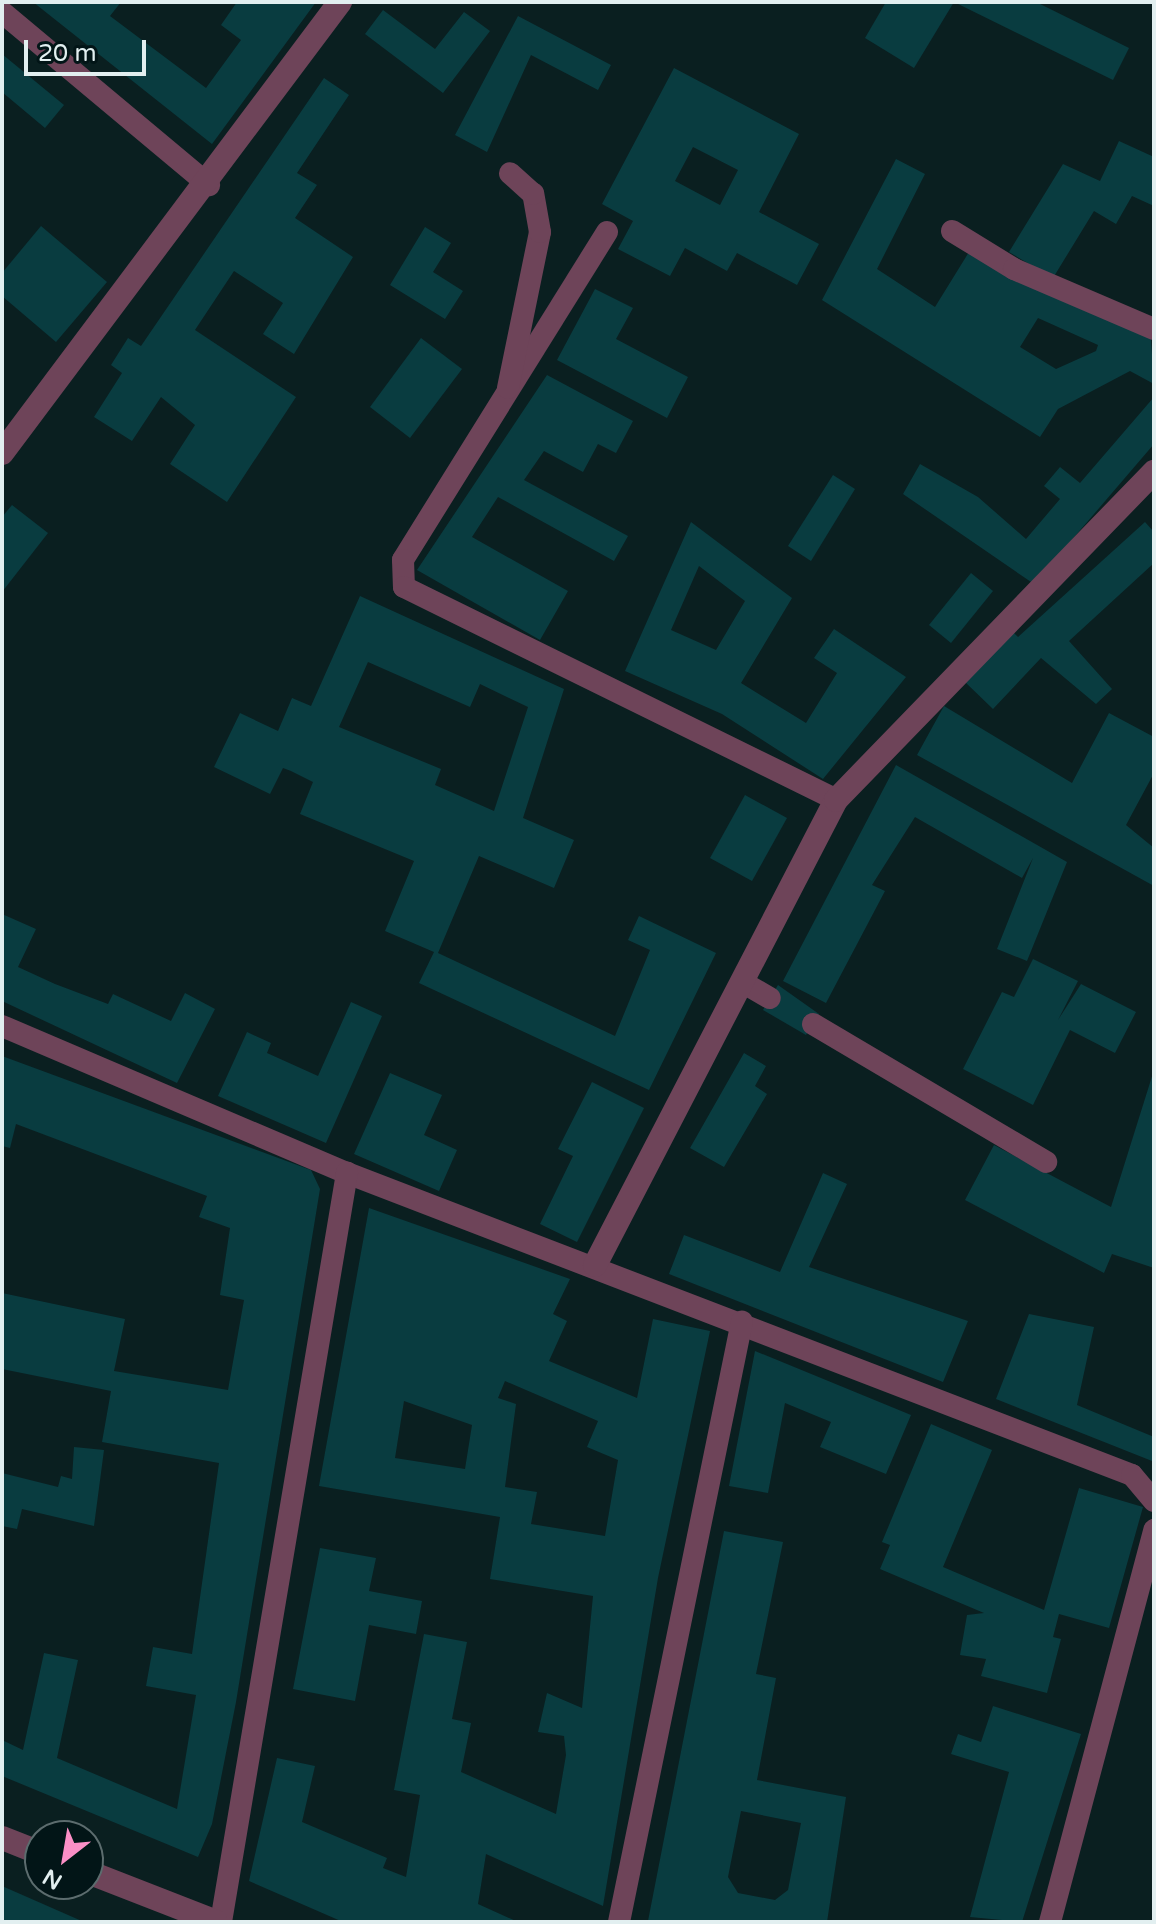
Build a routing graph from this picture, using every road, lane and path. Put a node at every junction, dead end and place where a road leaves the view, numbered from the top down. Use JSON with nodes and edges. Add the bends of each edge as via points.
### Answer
{"nodes":[{"id":1,"x":340,"y":2,"type":"edge"},
{"id":2,"x":2,"y":12,"type":"edge"},
{"id":3,"x":510,"y":173,"type":"dead end"},
{"id":4,"x":209,"y":185,"type":"junction"},
{"id":5,"x":952,"y":231,"type":"dead end"},
{"id":6,"x":607,"y":232,"type":"dead end"},
{"id":7,"x":1154,"y":329,"type":"edge"},
{"id":8,"x":505,"y":405,"type":"junction"},
{"id":9,"x":2,"y":453,"type":"edge"},
{"id":10,"x":1154,"y":472,"type":"edge"},
{"id":11,"x":836,"y":800,"type":"junction"},
{"id":12,"x":742,"y":982,"type":"junction"},
{"id":13,"x":770,"y":998,"type":"dead end"},
{"id":14,"x":813,"y":1024,"type":"dead end"},
{"id":15,"x":2,"y":1026,"type":"edge"},
{"id":16,"x":1046,"y":1162,"type":"dead end"},
{"id":17,"x":347,"y":1173,"type":"junction"},
{"id":18,"x":595,"y":1265,"type":"junction"},
{"id":19,"x":742,"y":1321,"type":"junction"},
{"id":20,"x":1154,"y":1501,"type":"edge"},
{"id":21,"x":1154,"y":1530,"type":"edge"},
{"id":22,"x":2,"y":1838,"type":"edge"},
{"id":23,"x":24,"y":1847,"type":"edge"},
{"id":24,"x":104,"y":1878,"type":"edge"},
{"id":25,"x":218,"y":1922,"type":"edge"},
{"id":26,"x":619,"y":1922,"type":"edge"},
{"id":27,"x":1050,"y":1922,"type":"edge"}],
"edges":[{"from":1,"to":4,"type":"street"},
{"from":2,"to":4,"type":"lane"},
{"from":3,"to":8,"type":"lane","via":[[533,194],[540,232]]},
{"from":4,"to":9,"type":"street"},
{"from":5,"to":7,"type":"lane","via":[[1014,269]]},
{"from":6,"to":8,"type":"lane"},
{"from":8,"to":11,"type":"lane","via":[[403,560],[404,587]]},
{"from":10,"to":11,"type":"street"},
{"from":11,"to":12,"type":"street"},
{"from":12,"to":13,"type":"lane"},
{"from":12,"to":18,"type":"street"},
{"from":14,"to":16,"type":"lane"},
{"from":15,"to":17,"type":"lane"},
{"from":17,"to":18,"type":"lane"},
{"from":17,"to":25,"type":"lane"},
{"from":18,"to":19,"type":"lane"},
{"from":19,"to":20,"type":"lane","via":[[1132,1475]]},
{"from":19,"to":26,"type":"lane"},
{"from":21,"to":27,"type":"lane"},
{"from":22,"to":23,"type":"street"},
{"from":24,"to":25,"type":"street"}]}
